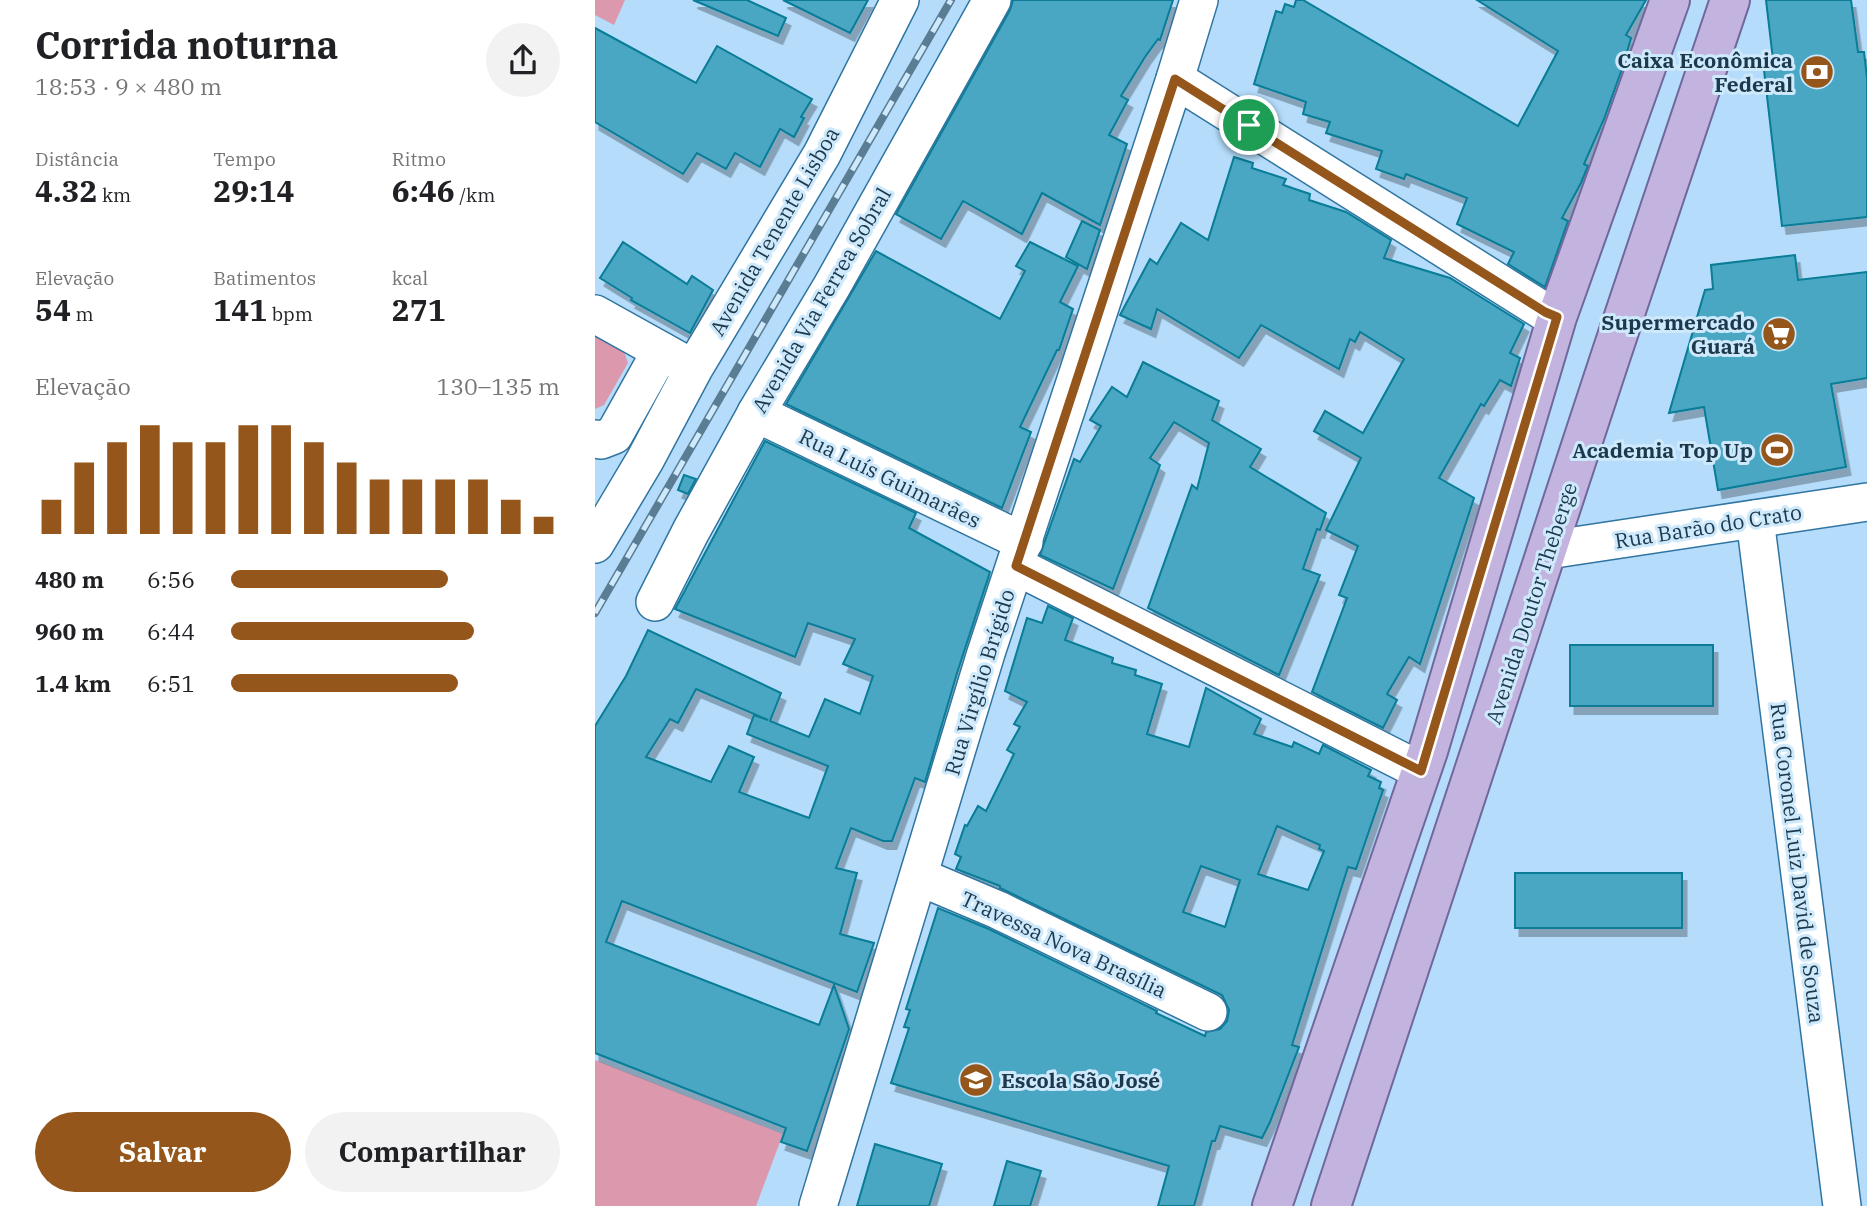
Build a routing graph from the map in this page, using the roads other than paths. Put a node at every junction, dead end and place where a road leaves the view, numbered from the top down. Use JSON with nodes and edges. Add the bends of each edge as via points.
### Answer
{"nodes":[{"id":1,"x":900,"y":0,"type":"edge"},
{"id":2,"x":992,"y":0,"type":"edge"},
{"id":3,"x":1199,"y":0,"type":"edge"},
{"id":4,"x":1670,"y":0,"type":"edge"},
{"id":5,"x":1731,"y":0,"type":"edge"},
{"id":6,"x":1175,"y":79,"type":"junction"},
{"id":7,"x":595,"y":314,"type":"edge"},
{"id":8,"x":1557,"y":317,"type":"junction"},
{"id":9,"x":661,"y":351,"type":"junction"},
{"id":10,"x":694,"y":368,"type":"junction"},
{"id":11,"x":756,"y":413,"type":"junction"},
{"id":12,"x":595,"y":439,"type":"edge"},
{"id":13,"x":1867,"y":502,"type":"edge"},
{"id":14,"x":1755,"y":519,"type":"junction"},
{"id":15,"x":595,"y":544,"type":"edge"},
{"id":16,"x":1548,"y":550,"type":"junction"},
{"id":17,"x":1020,"y":554,"type":"junction"},
{"id":18,"x":655,"y":602,"type":"dead end"},
{"id":19,"x":1425,"y":761,"type":"junction"},
{"id":20,"x":1476,"y":769,"type":"junction"},
{"id":21,"x":920,"y":877,"type":"junction"},
{"id":22,"x":1208,"y":1012,"type":"dead end"},
{"id":23,"x":818,"y":1206,"type":"edge"},
{"id":24,"x":1272,"y":1206,"type":"edge"},
{"id":25,"x":1331,"y":1206,"type":"edge"},
{"id":26,"x":1842,"y":1206,"type":"edge"}],
"edges":[{"from":1,"to":10,"type":"street","name":"Avenida Tenente Lisboa","via":[[822,154]]},
{"from":2,"to":11,"type":"street","name":"Avenida Via Ferrea Sobral"},
{"from":3,"to":6,"type":"street","name":"Rua Virgílio Brígido"},
{"from":4,"to":8,"type":"main road"},
{"from":5,"to":16,"type":"main road","name":"Avenida Doutor Theberge"},
{"from":6,"to":8,"type":"street"},
{"from":6,"to":17,"type":"street","name":"Rua Virgílio Brígido"},
{"from":7,"to":9,"type":"street"},
{"from":8,"to":19,"type":"main road"},
{"from":9,"to":10,"type":"street"},
{"from":9,"to":12,"type":"street","via":[[614,435]]},
{"from":10,"to":15,"type":"street","name":"Avenida Tenente Lisboa"},
{"from":11,"to":17,"type":"street","name":"Rua Luís Guimarães"},
{"from":11,"to":18,"type":"street","name":"Avenida Via Ferrea Sobral"},
{"from":13,"to":14,"type":"street","name":"Rua Barão do Crato"},
{"from":14,"to":16,"type":"street","name":"Rua Barão do Crato"},
{"from":14,"to":26,"type":"street","name":"Rua Coronel Luiz David de Souza"},
{"from":16,"to":20,"type":"main road","name":"Avenida Doutor Theberge"},
{"from":17,"to":19,"type":"street","name":"Rua Luís Guimarães"},
{"from":17,"to":21,"type":"street","name":"Rua Virgílio Brígido"},
{"from":19,"to":20,"type":"main road"},
{"from":19,"to":24,"type":"main road"},
{"from":20,"to":25,"type":"main road","name":"Avenida Doutor Theberge"},
{"from":21,"to":22,"type":"street","name":"Travessa Nova Brasília"},
{"from":21,"to":23,"type":"street","name":"Rua Virgílio Brígido"}]}
